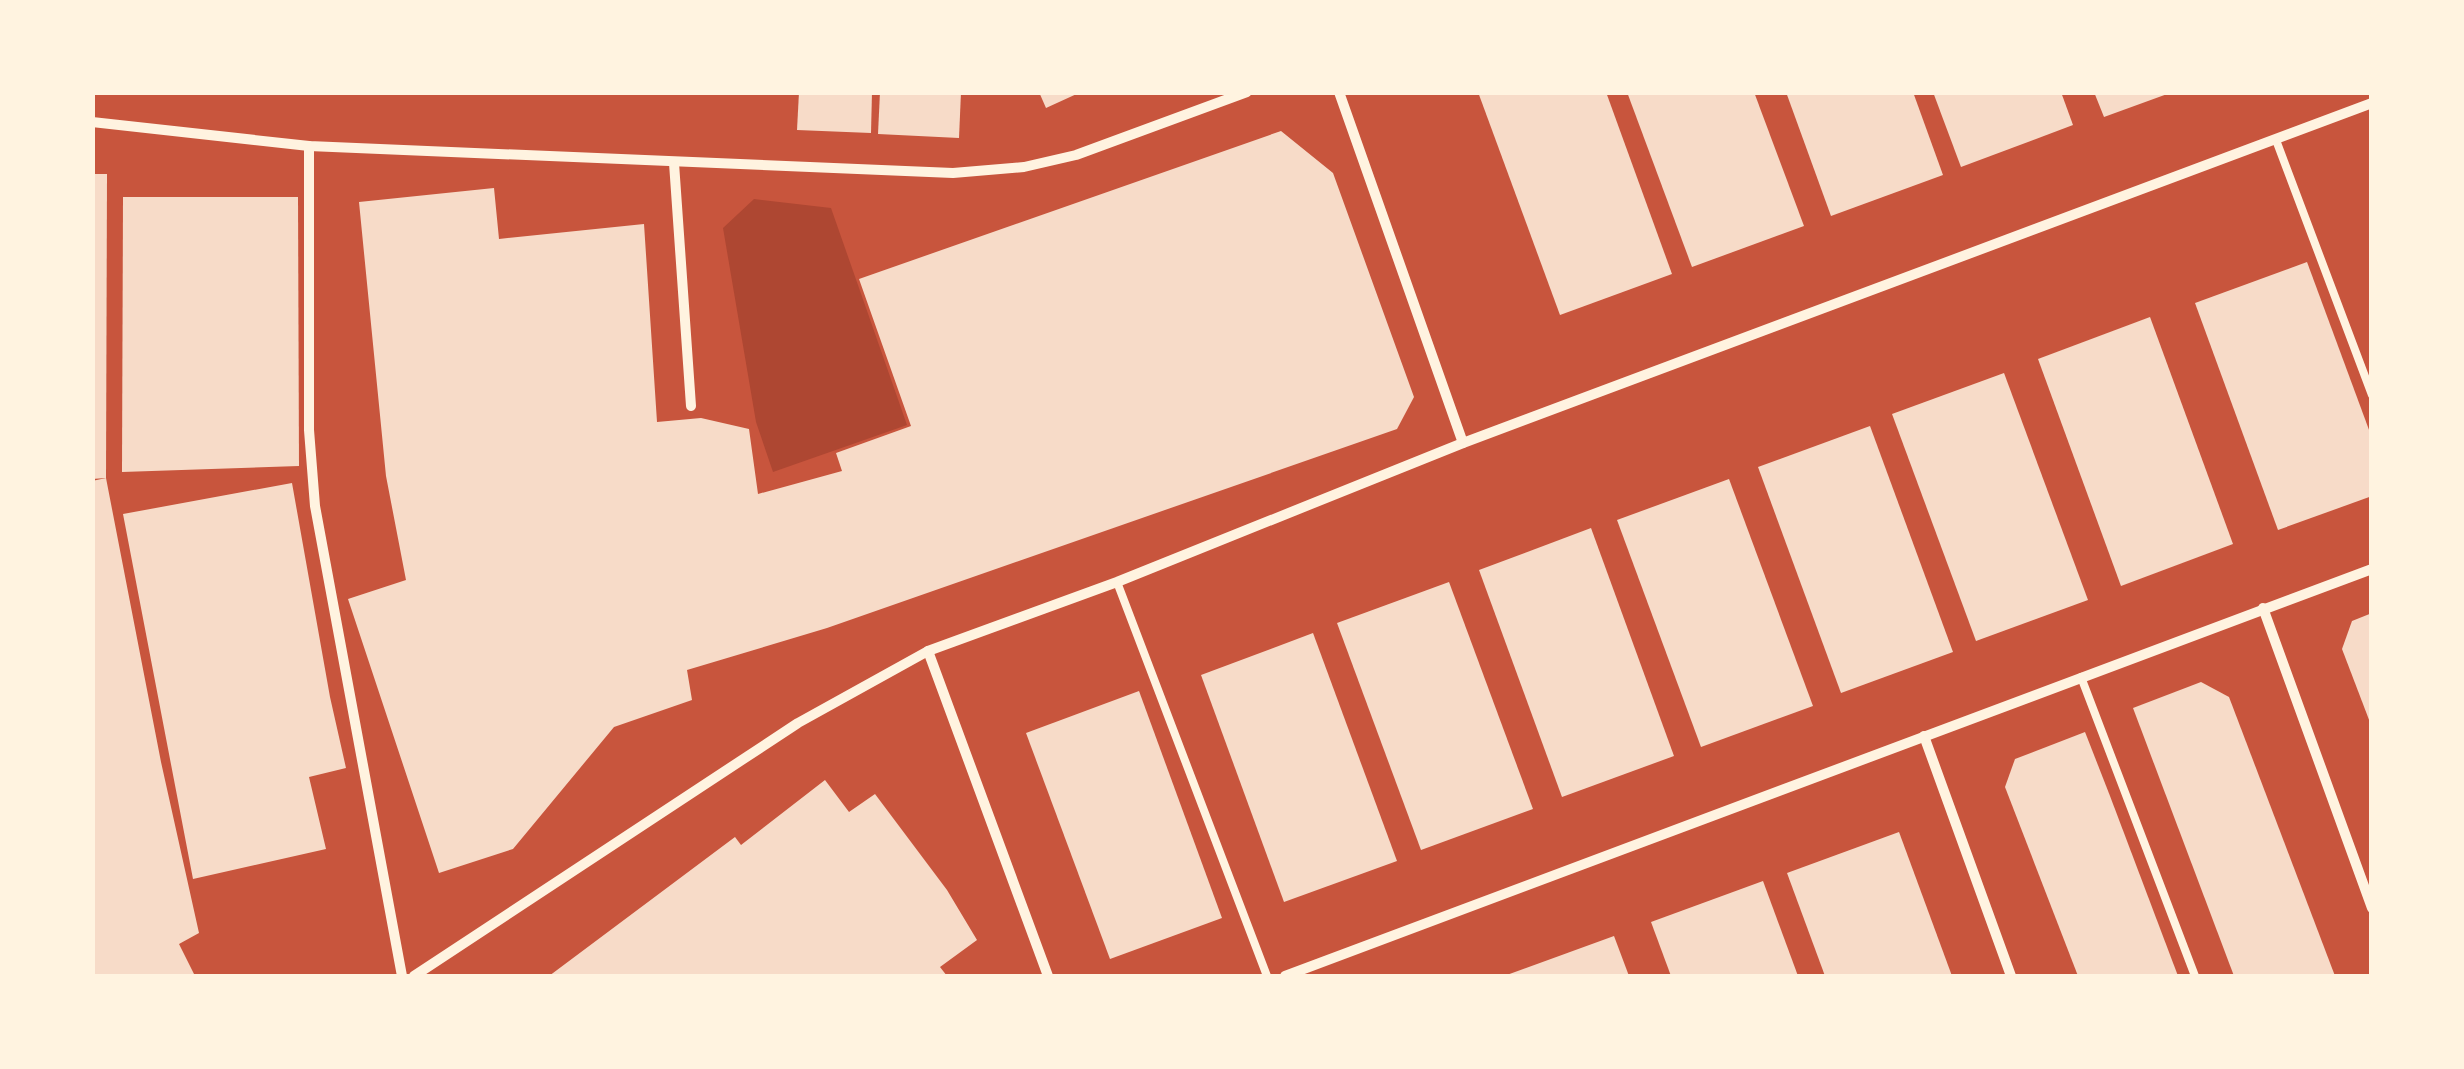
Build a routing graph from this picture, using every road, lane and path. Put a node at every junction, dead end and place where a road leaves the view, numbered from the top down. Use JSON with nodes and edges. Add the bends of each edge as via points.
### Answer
{"nodes":[{"id":1,"x":1247,"y":92,"type":"edge"},
{"id":2,"x":1340,"y":92,"type":"edge"},
{"id":3,"x":2372,"y":103,"type":"edge"},
{"id":4,"x":92,"y":122,"type":"edge"},
{"id":5,"x":2276,"y":140,"type":"junction"},
{"id":6,"x":309,"y":146,"type":"junction"},
{"id":7,"x":674,"y":163,"type":"junction"},
{"id":8,"x":2372,"y":395,"type":"edge"},
{"id":9,"x":691,"y":406,"type":"dead end"},
{"id":10,"x":1464,"y":443,"type":"junction"},
{"id":11,"x":2372,"y":569,"type":"edge"},
{"id":12,"x":1117,"y":582,"type":"junction"},
{"id":13,"x":2263,"y":608,"type":"junction"},
{"id":14,"x":928,"y":650,"type":"junction"},
{"id":15,"x":2081,"y":677,"type":"junction"},
{"id":16,"x":1924,"y":736,"type":"junction"},
{"id":17,"x":2372,"y":908,"type":"edge"},
{"id":18,"x":402,"y":976,"type":"edge"},
{"id":19,"x":414,"y":976,"type":"edge"},
{"id":20,"x":1048,"y":976,"type":"edge"},
{"id":21,"x":1266,"y":976,"type":"edge"},
{"id":22,"x":1285,"y":976,"type":"edge"},
{"id":23,"x":2011,"y":976,"type":"edge"},
{"id":24,"x":2195,"y":976,"type":"edge"}],
"edges":[{"from":1,"to":7,"type":"street","via":[[1076,155],[1024,167],[952,173]]},
{"from":2,"to":10,"type":"street"},
{"from":3,"to":5,"type":"street"},
{"from":4,"to":6,"type":"street"},
{"from":5,"to":8,"type":"lane"},
{"from":5,"to":10,"type":"street"},
{"from":6,"to":7,"type":"street"},
{"from":6,"to":18,"type":"street","via":[[315,506]]},
{"from":7,"to":9,"type":"street"},
{"from":10,"to":12,"type":"street"},
{"from":11,"to":13,"type":"street"},
{"from":12,"to":14,"type":"street"},
{"from":12,"to":21,"type":"lane"},
{"from":13,"to":15,"type":"street"},
{"from":13,"to":17,"type":"street"},
{"from":14,"to":19,"type":"street","via":[[798,723]]},
{"from":14,"to":20,"type":"street"},
{"from":15,"to":16,"type":"street"},
{"from":15,"to":24,"type":"lane"},
{"from":16,"to":22,"type":"street"},
{"from":16,"to":23,"type":"street"}]}
